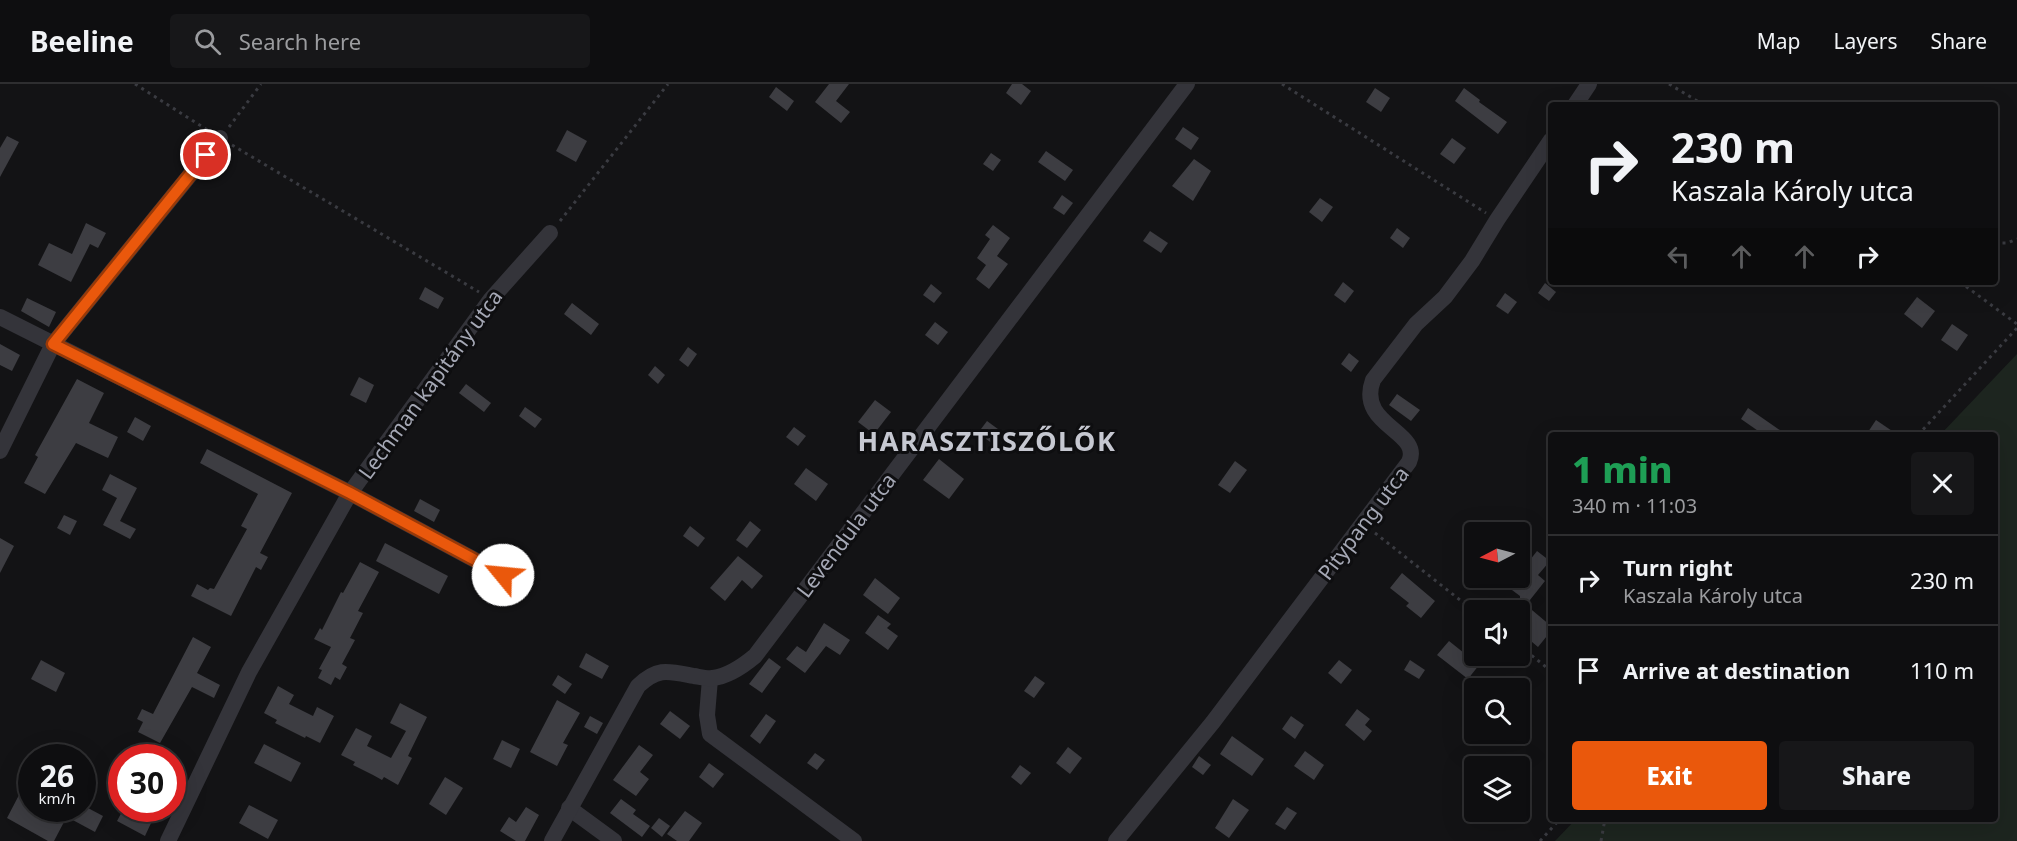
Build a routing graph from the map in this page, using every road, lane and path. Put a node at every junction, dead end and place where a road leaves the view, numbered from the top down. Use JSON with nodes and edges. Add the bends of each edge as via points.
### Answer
{"nodes":[{"id":1,"x":135,"y":84,"type":"edge"},
{"id":2,"x":261,"y":84,"type":"edge"},
{"id":3,"x":668,"y":84,"type":"edge"},
{"id":4,"x":1187,"y":84,"type":"edge"},
{"id":5,"x":1282,"y":84,"type":"edge"},
{"id":6,"x":1589,"y":84,"type":"edge"},
{"id":7,"x":1670,"y":84,"type":"edge"},
{"id":8,"x":1577,"y":102,"type":"edge"},
{"id":9,"x":1699,"y":102,"type":"edge"},
{"id":10,"x":220,"y":138,"type":"junction"},
{"id":11,"x":1548,"y":144,"type":"edge"},
{"id":12,"x":1497,"y":220,"type":"junction"},
{"id":13,"x":550,"y":233,"type":"joint"},
{"id":14,"x":2017,"y":239,"type":"edge"},
{"id":15,"x":1998,"y":243,"type":"edge"},
{"id":16,"x":1964,"y":285,"type":"edge"},
{"id":17,"x":491,"y":299,"type":"junction"},
{"id":18,"x":0,"y":317,"type":"edge"},
{"id":19,"x":2017,"y":324,"type":"edge"},
{"id":20,"x":2017,"y":328,"type":"edge"},
{"id":21,"x":53,"y":344,"type":"junction"},
{"id":22,"x":1921,"y":432,"type":"edge"},
{"id":23,"x":0,"y":451,"type":"edge"},
{"id":24,"x":350,"y":493,"type":"junction"},
{"id":25,"x":1364,"y":524,"type":"junction"},
{"id":26,"x":503,"y":575,"type":"dead end"},
{"id":27,"x":1464,"y":603,"type":"edge"},
{"id":28,"x":1530,"y":654,"type":"edge"},
{"id":29,"x":1548,"y":669,"type":"edge"},
{"id":30,"x":710,"y":679,"type":"junction"},
{"id":31,"x":569,"y":808,"type":"junction"},
{"id":32,"x":1557,"y":822,"type":"edge"},
{"id":33,"x":1604,"y":822,"type":"edge"},
{"id":34,"x":168,"y":841,"type":"edge"},
{"id":35,"x":552,"y":841,"type":"edge"},
{"id":36,"x":614,"y":841,"type":"edge"},
{"id":37,"x":854,"y":841,"type":"edge"},
{"id":38,"x":1116,"y":841,"type":"edge"},
{"id":39,"x":1540,"y":841,"type":"edge"},
{"id":40,"x":1601,"y":841,"type":"edge"}],
"edges":[{"from":1,"to":10,"type":"path"},
{"from":2,"to":10,"type":"path"},
{"from":3,"to":13,"type":"path"},
{"from":4,"to":30,"type":"street","name":"Levendula utca","via":[[755,656],[735,670]]},
{"from":5,"to":12,"type":"path"},
{"from":6,"to":8,"type":"street"},
{"from":7,"to":9,"type":"path"},
{"from":10,"to":17,"type":"path"},
{"from":10,"to":21,"type":"street"},
{"from":11,"to":12,"type":"street","name":"Pitypang utca"},
{"from":12,"to":25,"type":"street","name":"Pitypang utca","via":[[1473,261],[1445,297],[1416,324],[1373,380],[1373,411],[1406,441],[1412,455]]},
{"from":13,"to":17,"type":"street","name":"Lechman kapitány utca"},
{"from":14,"to":15,"type":"path"},
{"from":16,"to":19,"type":"path"},
{"from":17,"to":24,"type":"street","name":"Lechman kapitány utca"},
{"from":18,"to":21,"type":"street"},
{"from":20,"to":22,"type":"path"},
{"from":21,"to":23,"type":"street"},
{"from":21,"to":24,"type":"street"},
{"from":24,"to":26,"type":"street"},
{"from":24,"to":34,"type":"street","name":"Lechman kapitány utca","via":[[249,672]]},
{"from":25,"to":27,"type":"path"},
{"from":25,"to":38,"type":"street","name":"Pitypang utca","via":[[1213,722]]},
{"from":28,"to":29,"type":"path"},
{"from":30,"to":31,"type":"street","via":[[668,670],[655,673],[638,686]]},
{"from":30,"to":37,"type":"street","via":[[710,734]]},
{"from":31,"to":35,"type":"street"},
{"from":31,"to":36,"type":"street"},
{"from":32,"to":39,"type":"path"},
{"from":33,"to":40,"type":"path"}]}
